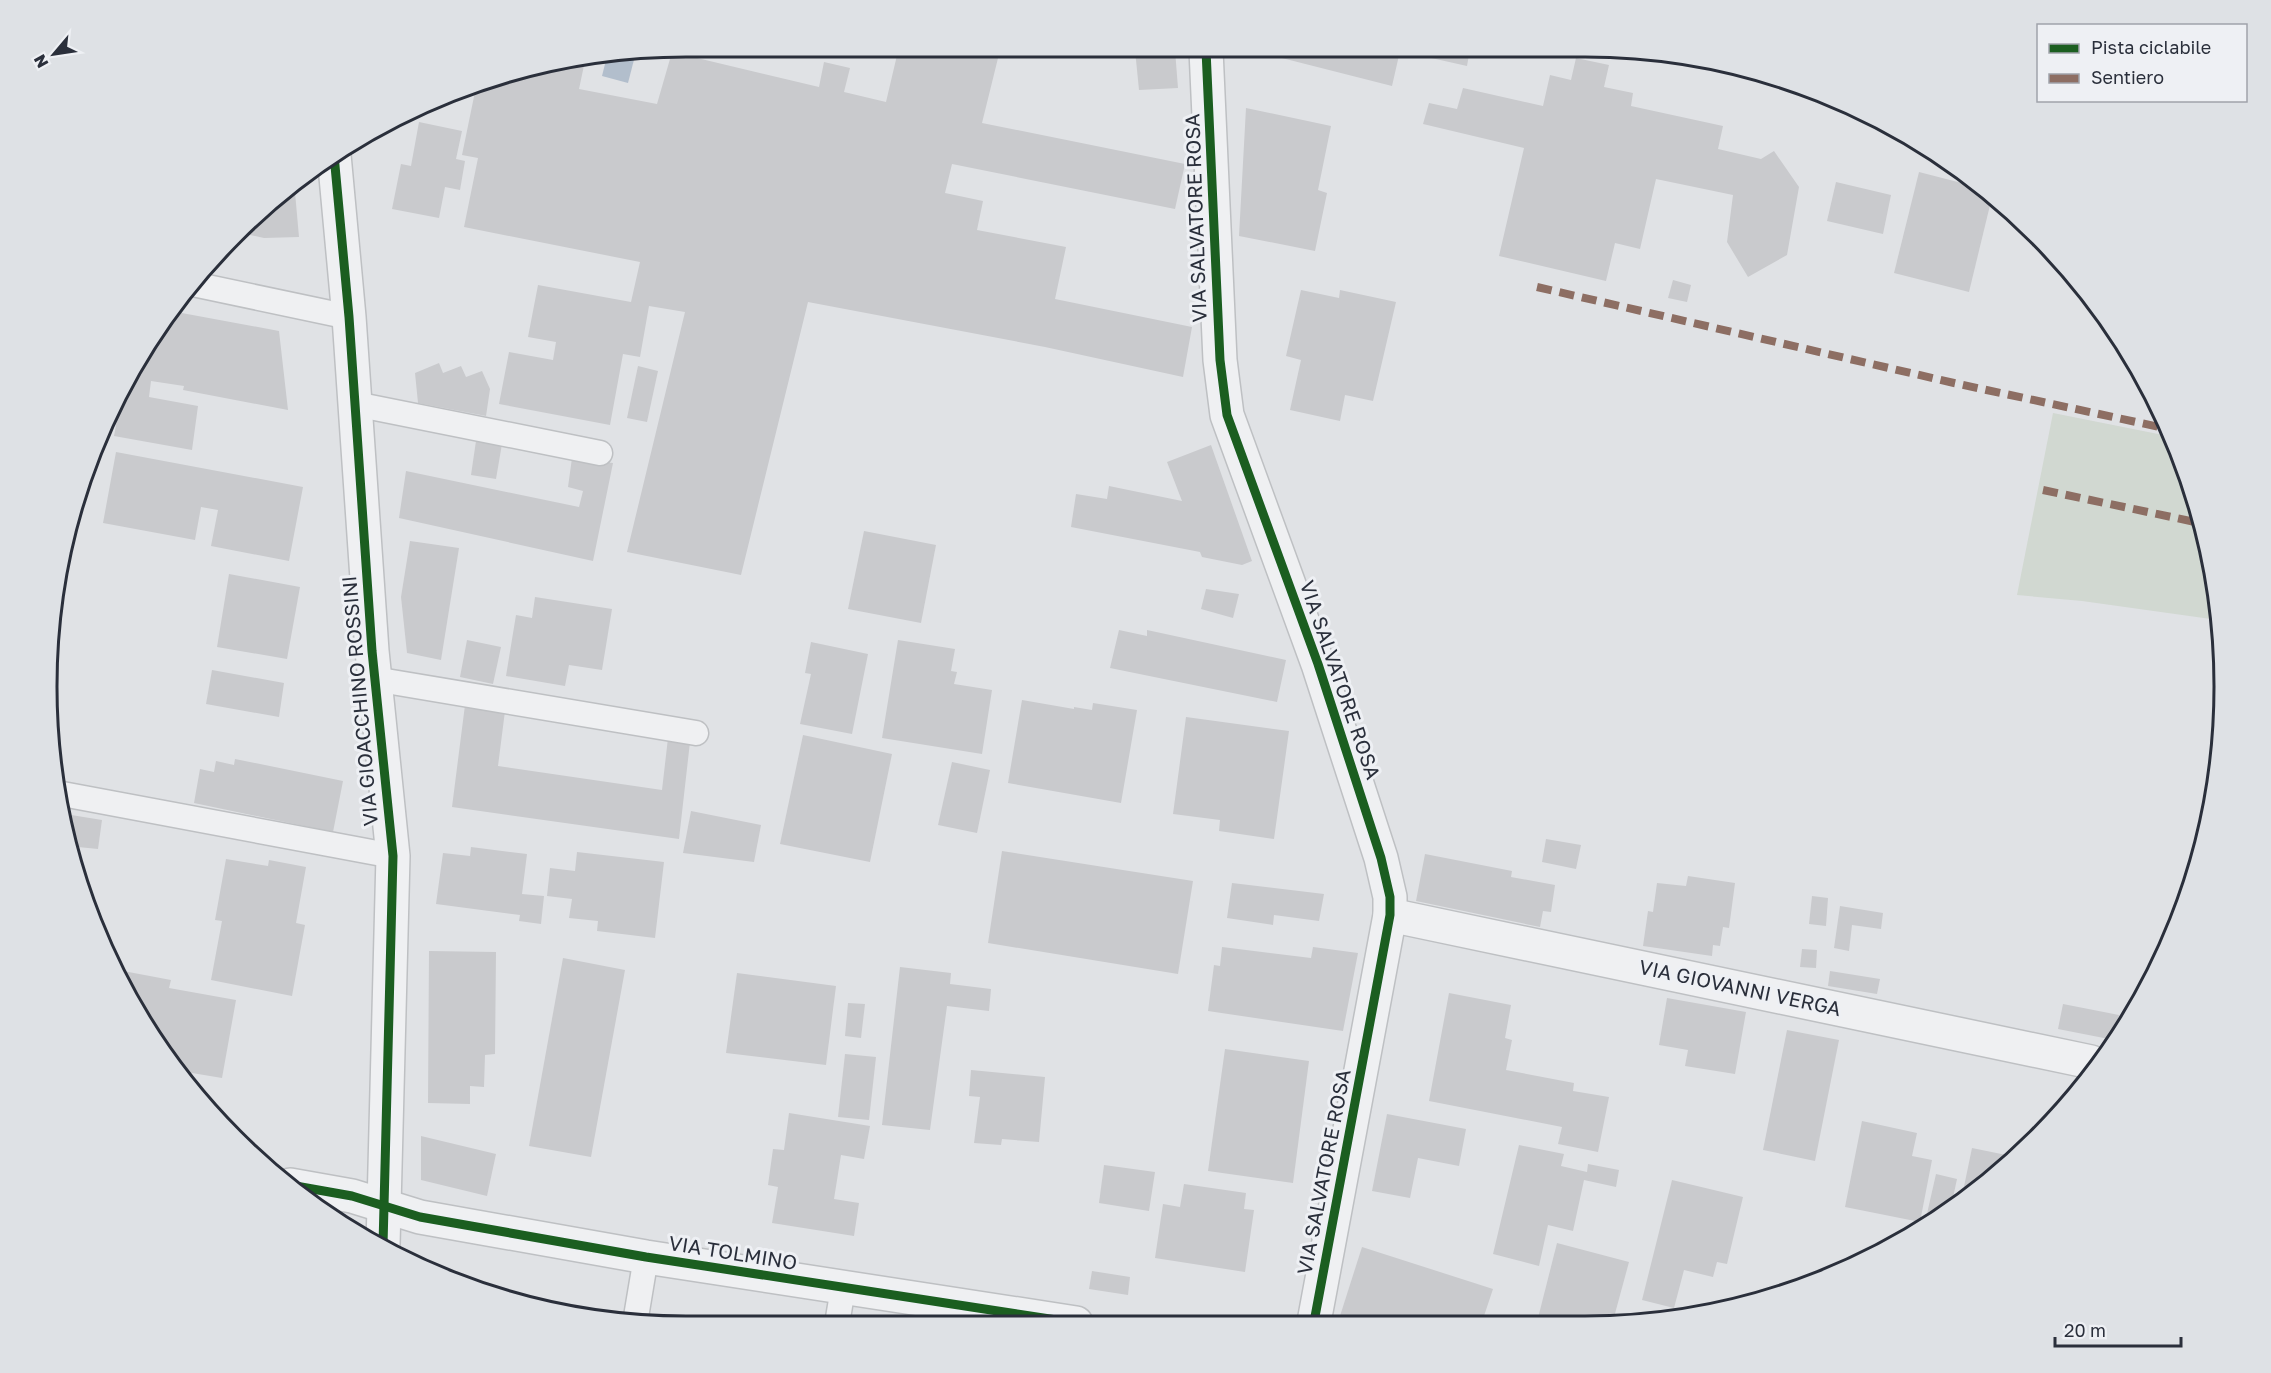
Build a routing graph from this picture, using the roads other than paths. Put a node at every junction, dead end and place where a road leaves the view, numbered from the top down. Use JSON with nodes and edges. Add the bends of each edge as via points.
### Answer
{"nodes":[{"id":1,"x":1206,"y":57,"type":"edge"},
{"id":2,"x":335,"y":164,"type":"edge"},
{"id":3,"x":201,"y":286,"type":"edge"},
{"id":4,"x":349,"y":317,"type":"junction"},
{"id":5,"x":355,"y":404,"type":"junction"},
{"id":6,"x":600,"y":453,"type":"dead end"},
{"id":7,"x":374,"y":679,"type":"junction"},
{"id":8,"x":696,"y":733,"type":"dead end"},
{"id":9,"x":67,"y":795,"type":"edge"},
{"id":10,"x":393,"y":856,"type":"junction"},
{"id":11,"x":1390,"y":915,"type":"junction"},
{"id":12,"x":2090,"y":1062,"type":"edge"},
{"id":13,"x":305,"y":1188,"type":"edge"},
{"id":14,"x":386,"y":1206,"type":"junction"},
{"id":15,"x":384,"y":1238,"type":"edge"},
{"id":16,"x":646,"y":1257,"type":"junction"},
{"id":17,"x":843,"y":1288,"type":"junction"},
{"id":18,"x":636,"y":1314,"type":"edge"},
{"id":19,"x":838,"y":1316,"type":"edge"},
{"id":20,"x":1029,"y":1316,"type":"edge"},
{"id":21,"x":1315,"y":1316,"type":"edge"}],
"edges":[{"from":1,"to":11,"type":"street","name":"VIA SALVATORE ROSA","via":[[1220,360],[1227,415],[1318,664],[1381,858]]},
{"from":2,"to":4,"type":"street","name":"VIA GIOACCHINO ROSSINI"},
{"from":3,"to":4,"type":"lane"},
{"from":4,"to":5,"type":"street","name":"VIA GIOACCHINO ROSSINI"},
{"from":5,"to":6,"type":"lane"},
{"from":5,"to":7,"type":"street","name":"VIA GIOACCHINO ROSSINI"},
{"from":7,"to":8,"type":"lane"},
{"from":7,"to":10,"type":"street","name":"VIA GIOACCHINO ROSSINI"},
{"from":9,"to":10,"type":"lane"},
{"from":10,"to":14,"type":"street","name":"VIA GIOACCHINO ROSSINI"},
{"from":11,"to":12,"type":"street","name":"VIA GIOVANNI VERGA"},
{"from":11,"to":21,"type":"street","name":"VIA SALVATORE ROSA"},
{"from":13,"to":14,"type":"street","name":"VIA TOLMINO"},
{"from":14,"to":15,"type":"street","name":"VIA GIOACCHINO ROSSINI"},
{"from":14,"to":16,"type":"street","name":"VIA TOLMINO","via":[[420,1217]]},
{"from":16,"to":17,"type":"street","name":"VIA TOLMINO"},
{"from":16,"to":18,"type":"lane"},
{"from":17,"to":19,"type":"lane"},
{"from":17,"to":20,"type":"street","name":"VIA TOLMINO"}]}
